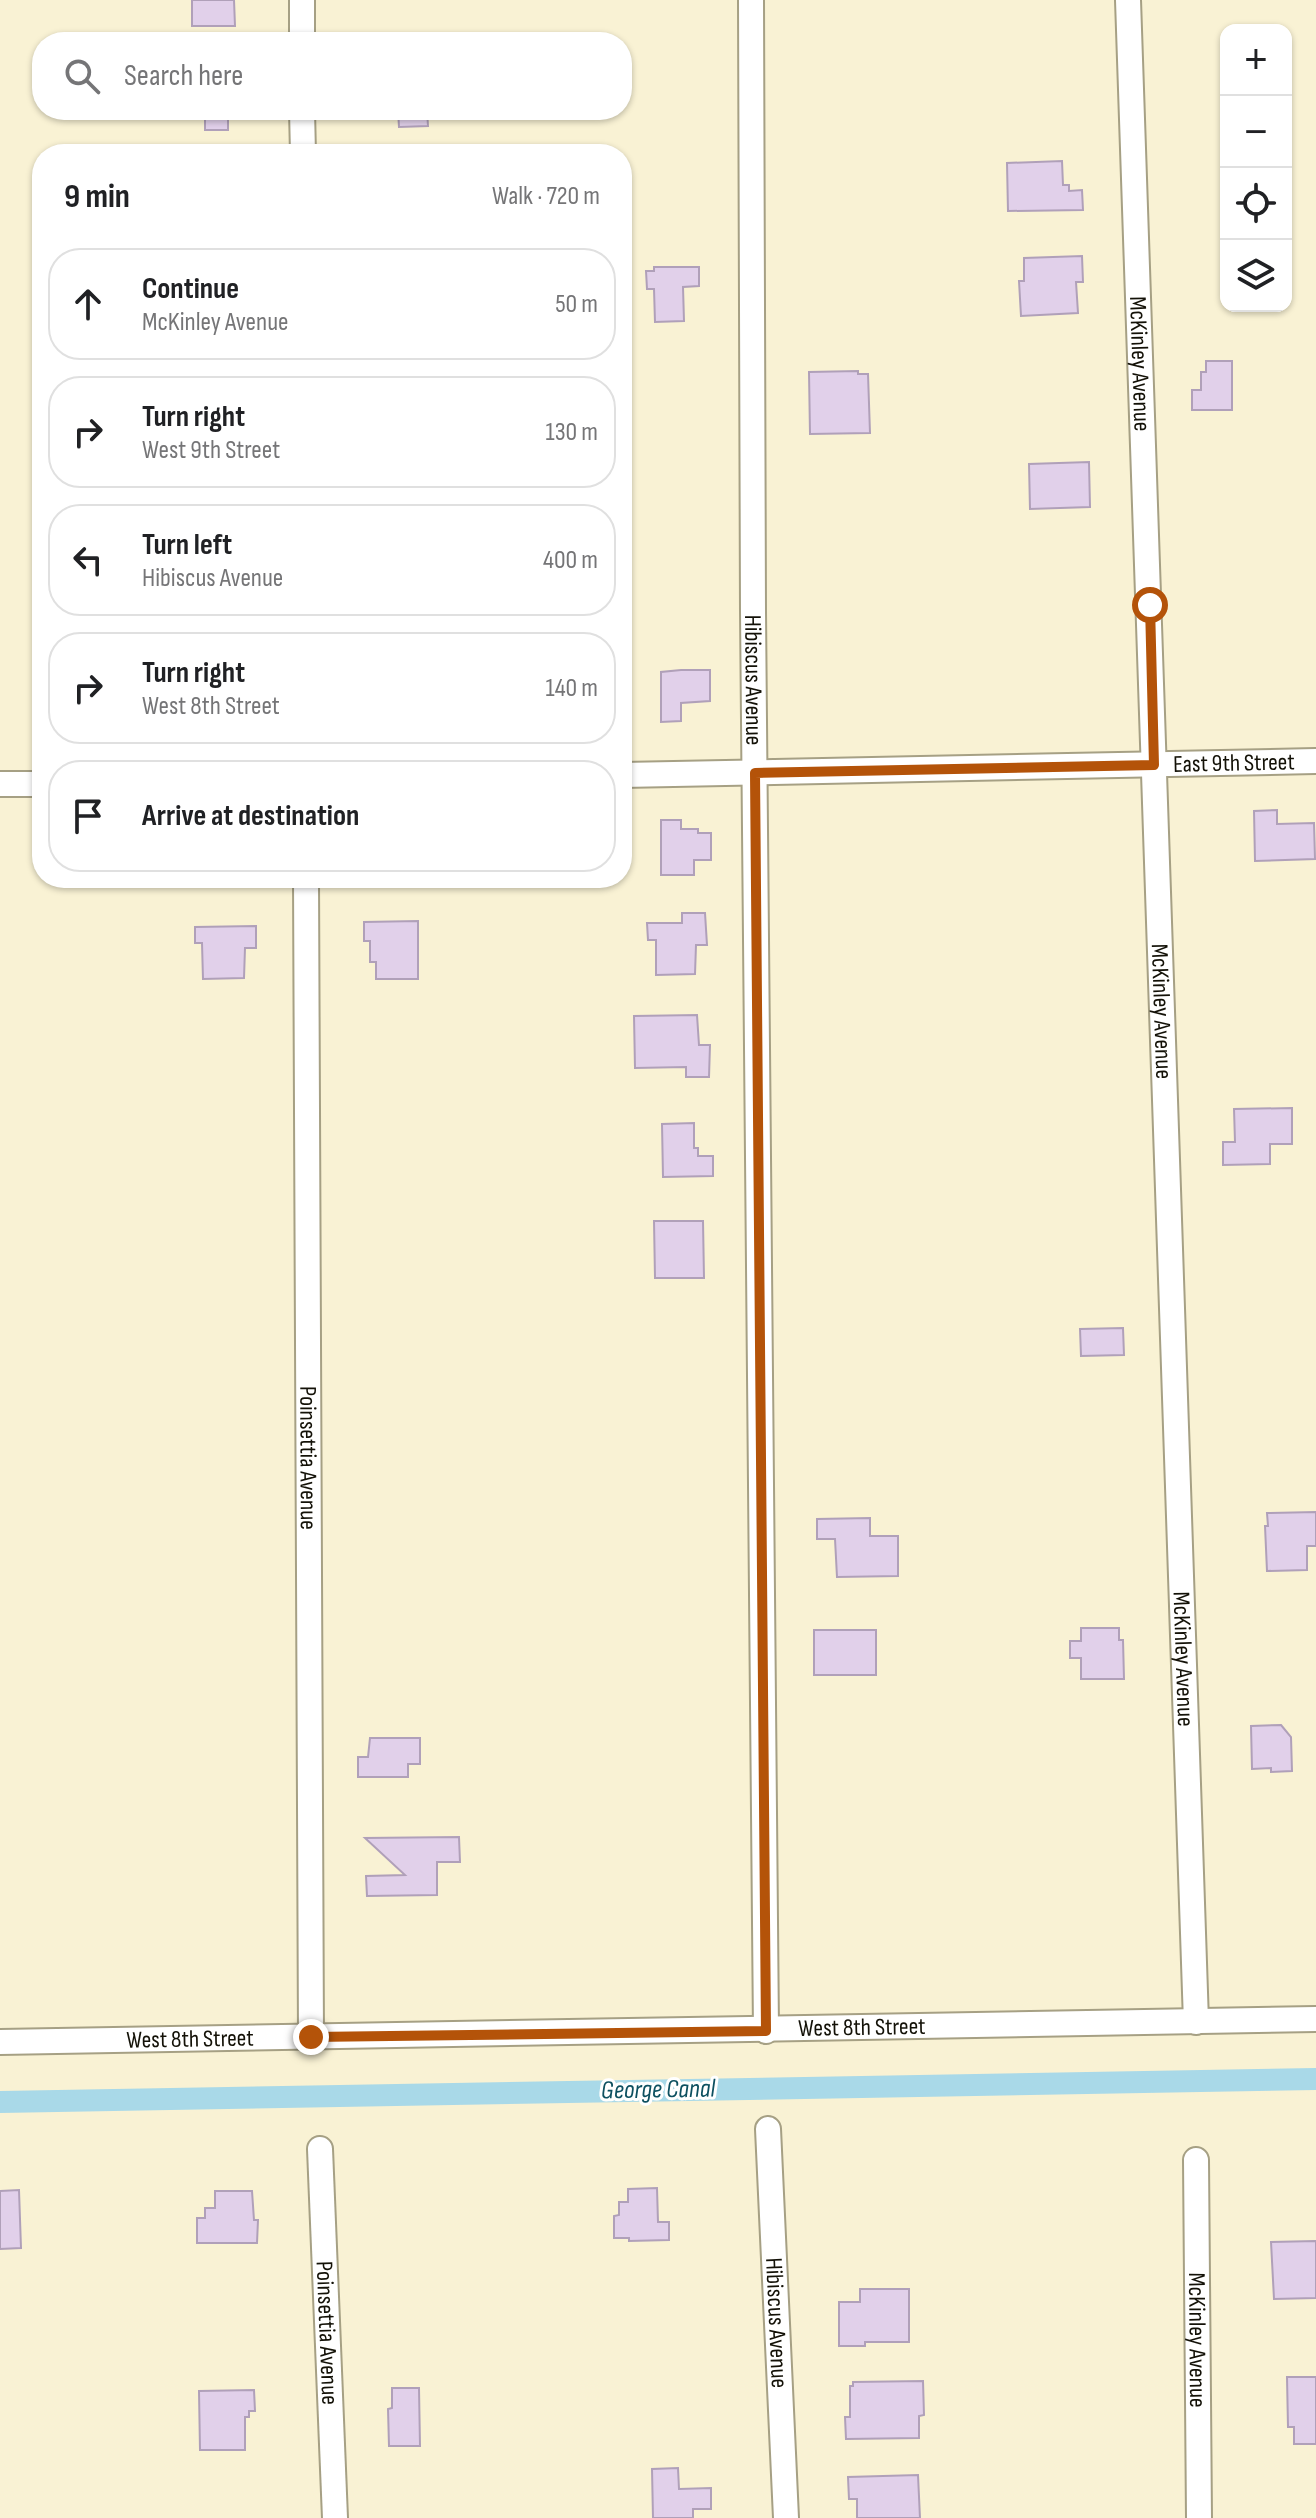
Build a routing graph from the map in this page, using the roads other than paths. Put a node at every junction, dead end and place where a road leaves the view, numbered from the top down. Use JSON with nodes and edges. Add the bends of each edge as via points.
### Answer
{"nodes":[{"id":1,"x":302,"y":0,"type":"edge"},
{"id":2,"x":751,"y":0,"type":"edge"},
{"id":3,"x":1128,"y":0,"type":"edge"},
{"id":4,"x":302,"y":32,"type":"edge"},
{"id":5,"x":302,"y":120,"type":"edge"},
{"id":6,"x":303,"y":144,"type":"edge"},
{"id":7,"x":1316,"y":761,"type":"edge"},
{"id":8,"x":1154,"y":765,"type":"junction"},
{"id":9,"x":755,"y":773,"type":"junction"},
{"id":10,"x":632,"y":775,"type":"edge"},
{"id":11,"x":0,"y":784,"type":"edge"},
{"id":12,"x":32,"y":784,"type":"edge"},
{"id":13,"x":306,"y":888,"type":"edge"},
{"id":14,"x":1316,"y":2019,"type":"edge"},
{"id":15,"x":1196,"y":2022,"type":"junction"},
{"id":16,"x":766,"y":2031,"type":"junction"},
{"id":17,"x":311,"y":2037,"type":"junction"},
{"id":18,"x":0,"y":2042,"type":"edge"},
{"id":19,"x":768,"y":2129,"type":"dead end"},
{"id":20,"x":320,"y":2149,"type":"dead end"},
{"id":21,"x":1196,"y":2160,"type":"dead end"},
{"id":22,"x":335,"y":2518,"type":"edge"},
{"id":23,"x":786,"y":2518,"type":"edge"},
{"id":24,"x":1199,"y":2518,"type":"edge"}],
"edges":[{"from":1,"to":4,"type":"street"},
{"from":2,"to":9,"type":"street","name":"Hibiscus Avenue"},
{"from":3,"to":8,"type":"street","name":"McKinley Avenue"},
{"from":5,"to":6,"type":"street"},
{"from":7,"to":8,"type":"street","name":"East 9th Street"},
{"from":8,"to":9,"type":"street","name":"East 9th Street"},
{"from":8,"to":15,"type":"street","name":"McKinley Avenue"},
{"from":9,"to":10,"type":"street","name":"East 9th Street"},
{"from":9,"to":16,"type":"street","name":"Hibiscus Avenue"},
{"from":11,"to":12,"type":"street"},
{"from":13,"to":17,"type":"street","name":"Poinsettia Avenue"},
{"from":14,"to":15,"type":"street","name":"West 8th Street"},
{"from":15,"to":16,"type":"street","name":"West 8th Street"},
{"from":16,"to":17,"type":"street","name":"West 8th Street"},
{"from":17,"to":18,"type":"street","name":"West 8th Street"},
{"from":19,"to":23,"type":"street","name":"Hibiscus Avenue"},
{"from":20,"to":22,"type":"street","name":"Poinsettia Avenue"},
{"from":21,"to":24,"type":"street","name":"McKinley Avenue"}]}
